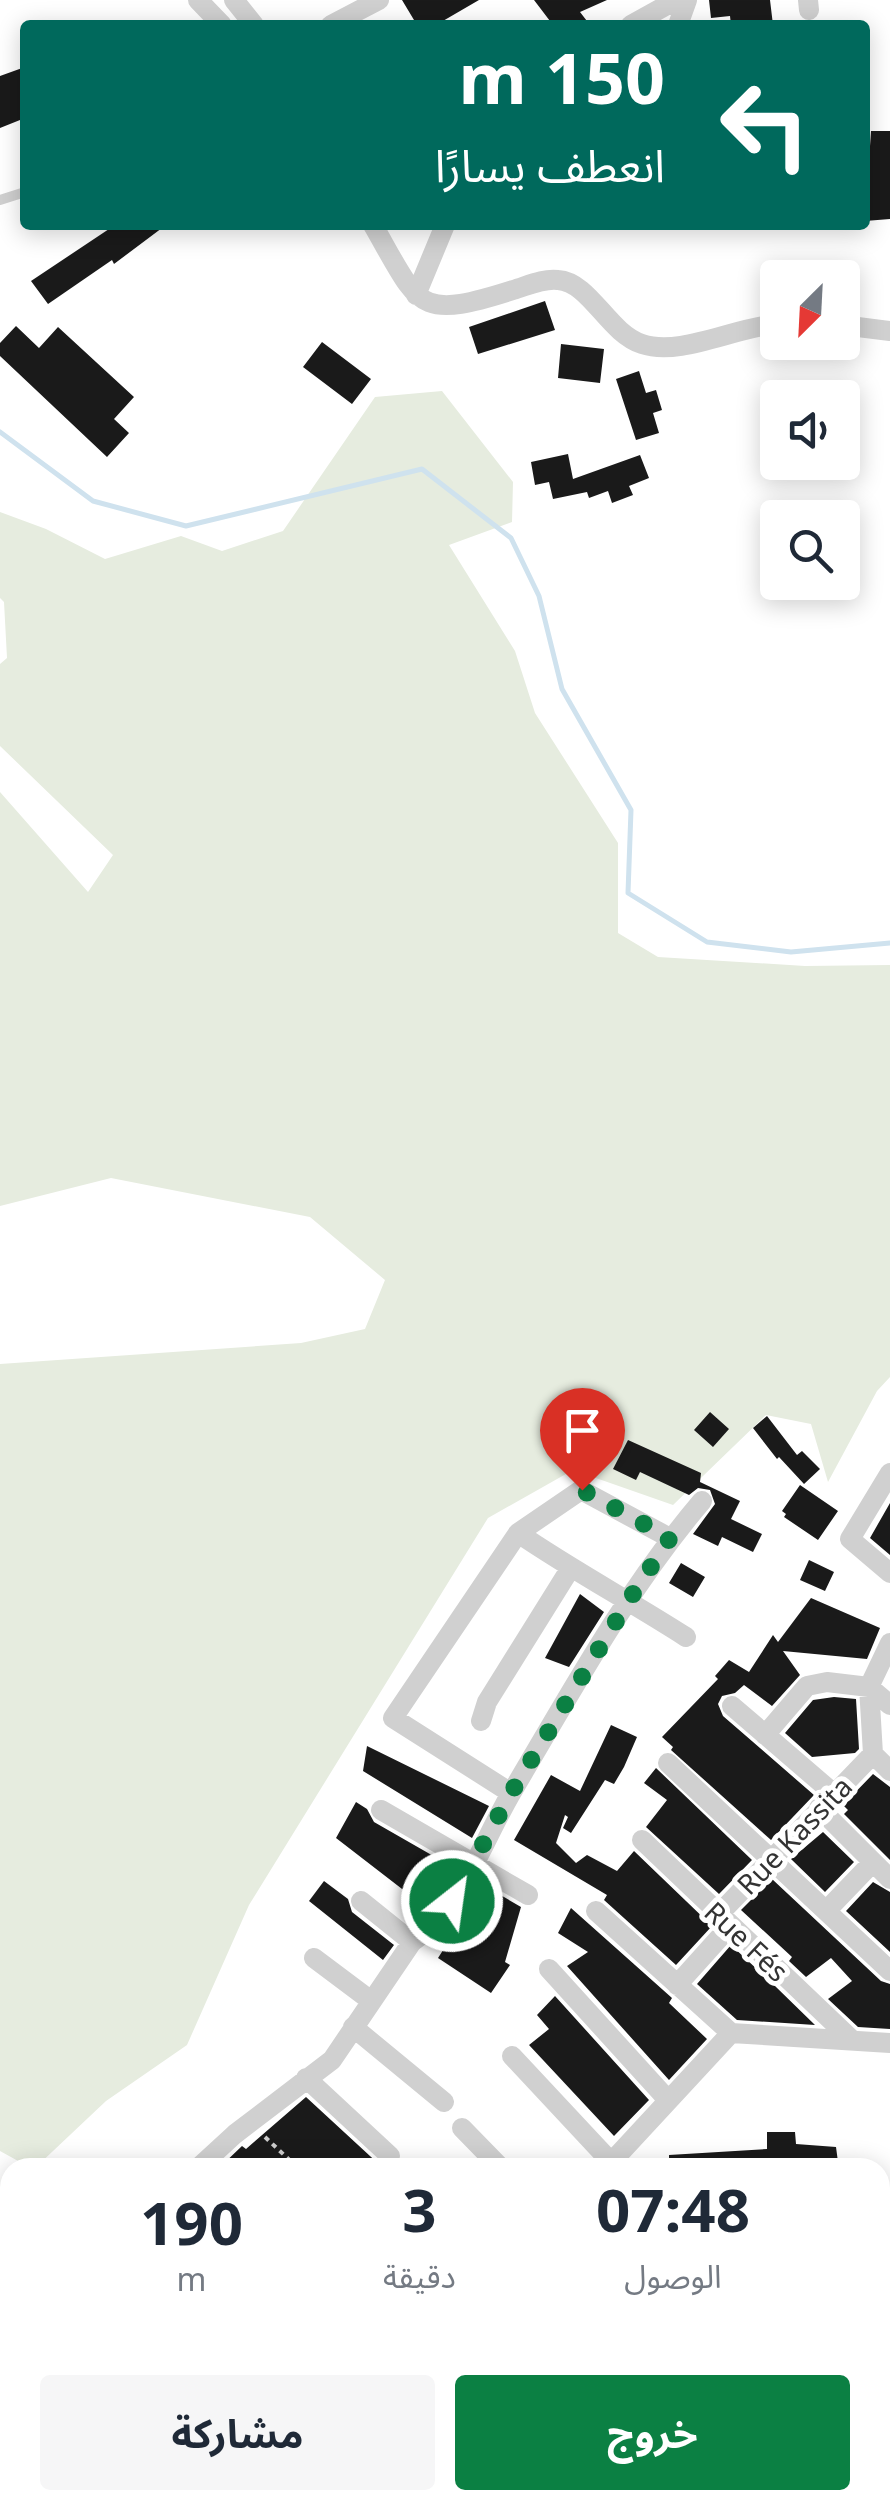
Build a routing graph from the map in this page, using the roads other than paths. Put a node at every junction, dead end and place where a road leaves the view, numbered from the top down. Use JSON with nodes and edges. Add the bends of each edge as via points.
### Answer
{"nodes":[{"id":1,"x":198,"y":0,"type":"edge"},
{"id":2,"x":234,"y":0,"type":"edge"},
{"id":3,"x":379,"y":0,"type":"edge"},
{"id":4,"x":676,"y":0,"type":"edge"},
{"id":5,"x":217,"y":20,"type":"edge"},
{"id":6,"x":250,"y":20,"type":"edge"},
{"id":7,"x":341,"y":20,"type":"edge"},
{"id":8,"x":641,"y":20,"type":"edge"},
{"id":9,"x":376,"y":230,"type":"edge"},
{"id":10,"x":444,"y":230,"type":"edge"},
{"id":11,"x":416,"y":295,"type":"junction"},
{"id":12,"x":760,"y":326,"type":"edge"},
{"id":13,"x":860,"y":327,"type":"edge"},
{"id":14,"x":890,"y":331,"type":"edge"},
{"id":15,"x":890,"y":1473,"type":"edge"},
{"id":16,"x":702,"y":1500,"type":"dead end"},
{"id":17,"x":518,"y":1533,"type":"junction"},
{"id":18,"x":670,"y":1538,"type":"junction"},
{"id":19,"x":570,"y":1569,"type":"junction"},
{"id":20,"x":890,"y":1573,"type":"edge"},
{"id":21,"x":629,"y":1600,"type":"junction"},
{"id":22,"x":686,"y":1636,"type":"dead end"},
{"id":23,"x":890,"y":1643,"type":"edge"},
{"id":24,"x":869,"y":1687,"type":"junction"},
{"id":25,"x":890,"y":1705,"type":"edge"},
{"id":26,"x":732,"y":1706,"type":"dead end"},
{"id":27,"x":481,"y":1721,"type":"dead end"},
{"id":28,"x":765,"y":1735,"type":"junction"},
{"id":29,"x":873,"y":1754,"type":"junction"},
{"id":30,"x":668,"y":1763,"type":"dead end"},
{"id":31,"x":890,"y":1771,"type":"edge"},
{"id":32,"x":511,"y":1793,"type":"junction"},
{"id":33,"x":826,"y":1801,"type":"junction"},
{"id":34,"x":381,"y":1810,"type":"dead end"},
{"id":35,"x":642,"y":1840,"type":"dead end"},
{"id":36,"x":772,"y":1858,"type":"junction"},
{"id":37,"x":874,"y":1862,"type":"junction"},
{"id":38,"x":473,"y":1865,"type":"junction"},
{"id":39,"x":890,"y":1879,"type":"edge"},
{"id":40,"x":528,"y":1894,"type":"dead end"},
{"id":41,"x":361,"y":1901,"type":"dead end"},
{"id":42,"x":827,"y":1910,"type":"junction"},
{"id":43,"x":596,"y":1911,"type":"dead end"},
{"id":44,"x":725,"y":1920,"type":"junction"},
{"id":45,"x":412,"y":1942,"type":"junction"},
{"id":46,"x":314,"y":1958,"type":"dead end"},
{"id":47,"x":549,"y":1968,"type":"dead end"},
{"id":48,"x":890,"y":1970,"type":"edge"},
{"id":49,"x":677,"y":1985,"type":"junction"},
{"id":50,"x":370,"y":2000,"type":"junction"},
{"id":51,"x":353,"y":2027,"type":"junction"},
{"id":52,"x":730,"y":2033,"type":"junction"},
{"id":53,"x":853,"y":2041,"type":"junction"},
{"id":54,"x":890,"y":2043,"type":"edge"},
{"id":55,"x":512,"y":2056,"type":"dead end"},
{"id":56,"x":306,"y":2078,"type":"junction"},
{"id":57,"x":668,"y":2100,"type":"junction"},
{"id":58,"x":444,"y":2102,"type":"dead end"},
{"id":59,"x":462,"y":2128,"type":"dead end"},
{"id":60,"x":390,"y":2156,"type":"dead end"},
{"id":61,"x":209,"y":2158,"type":"edge"},
{"id":62,"x":491,"y":2158,"type":"edge"},
{"id":63,"x":603,"y":2158,"type":"edge"},
{"id":64,"x":615,"y":2158,"type":"edge"}],
"edges":[{"from":1,"to":5,"type":"street"},
{"from":2,"to":6,"type":"street"},
{"from":3,"to":7,"type":"street"},
{"from":4,"to":8,"type":"street"},
{"from":9,"to":11,"type":"street"},
{"from":10,"to":11,"type":"street"},
{"from":11,"to":12,"type":"street","via":[[436,306],[458,307],[562,280],[620,333],[655,347]]},
{"from":13,"to":14,"type":"street"},
{"from":15,"to":20,"type":"street","via":[[850,1539]]},
{"from":16,"to":18,"type":"street"},
{"from":17,"to":18,"type":"street","via":[[582,1490]]},
{"from":17,"to":19,"type":"street"},
{"from":17,"to":32,"type":"street","via":[[393,1718]]},
{"from":18,"to":21,"type":"street"},
{"from":19,"to":21,"type":"street"},
{"from":19,"to":27,"type":"street"},
{"from":21,"to":22,"type":"street"},
{"from":21,"to":32,"type":"street"},
{"from":23,"to":24,"type":"street","name":"Rue Kassita"},
{"from":24,"to":25,"type":"street"},
{"from":24,"to":28,"type":"street","via":[[807,1686]]},
{"from":24,"to":29,"type":"street","name":"Rue Kassita"},
{"from":26,"to":28,"type":"street"},
{"from":28,"to":33,"type":"street"},
{"from":29,"to":31,"type":"street"},
{"from":29,"to":33,"type":"street","name":"Rue Kassita"},
{"from":30,"to":36,"type":"street"},
{"from":32,"to":38,"type":"street"},
{"from":33,"to":36,"type":"street","name":"Rue Kassita"},
{"from":33,"to":37,"type":"street"},
{"from":34,"to":38,"type":"street"},
{"from":35,"to":44,"type":"street","name":"Rue Fés"},
{"from":36,"to":42,"type":"street"},
{"from":36,"to":44,"type":"street","name":"Rue Kassita"},
{"from":37,"to":39,"type":"street"},
{"from":37,"to":42,"type":"street"},
{"from":38,"to":40,"type":"street"},
{"from":38,"to":45,"type":"street","via":[[434,1923]]},
{"from":41,"to":45,"type":"street"},
{"from":42,"to":48,"type":"street"},
{"from":43,"to":49,"type":"street"},
{"from":44,"to":49,"type":"street","name":"Rue Kassita"},
{"from":44,"to":53,"type":"street","name":"Rue Fés"},
{"from":45,"to":50,"type":"street"},
{"from":46,"to":50,"type":"street"},
{"from":47,"to":57,"type":"street"},
{"from":49,"to":52,"type":"street"},
{"from":50,"to":51,"type":"street"},
{"from":51,"to":56,"type":"street","via":[[332,2060]]},
{"from":51,"to":58,"type":"street"},
{"from":52,"to":53,"type":"street"},
{"from":52,"to":57,"type":"street"},
{"from":53,"to":54,"type":"street"},
{"from":55,"to":63,"type":"street"},
{"from":56,"to":60,"type":"street"},
{"from":56,"to":61,"type":"street"},
{"from":57,"to":64,"type":"street"},
{"from":59,"to":62,"type":"street"}]}
